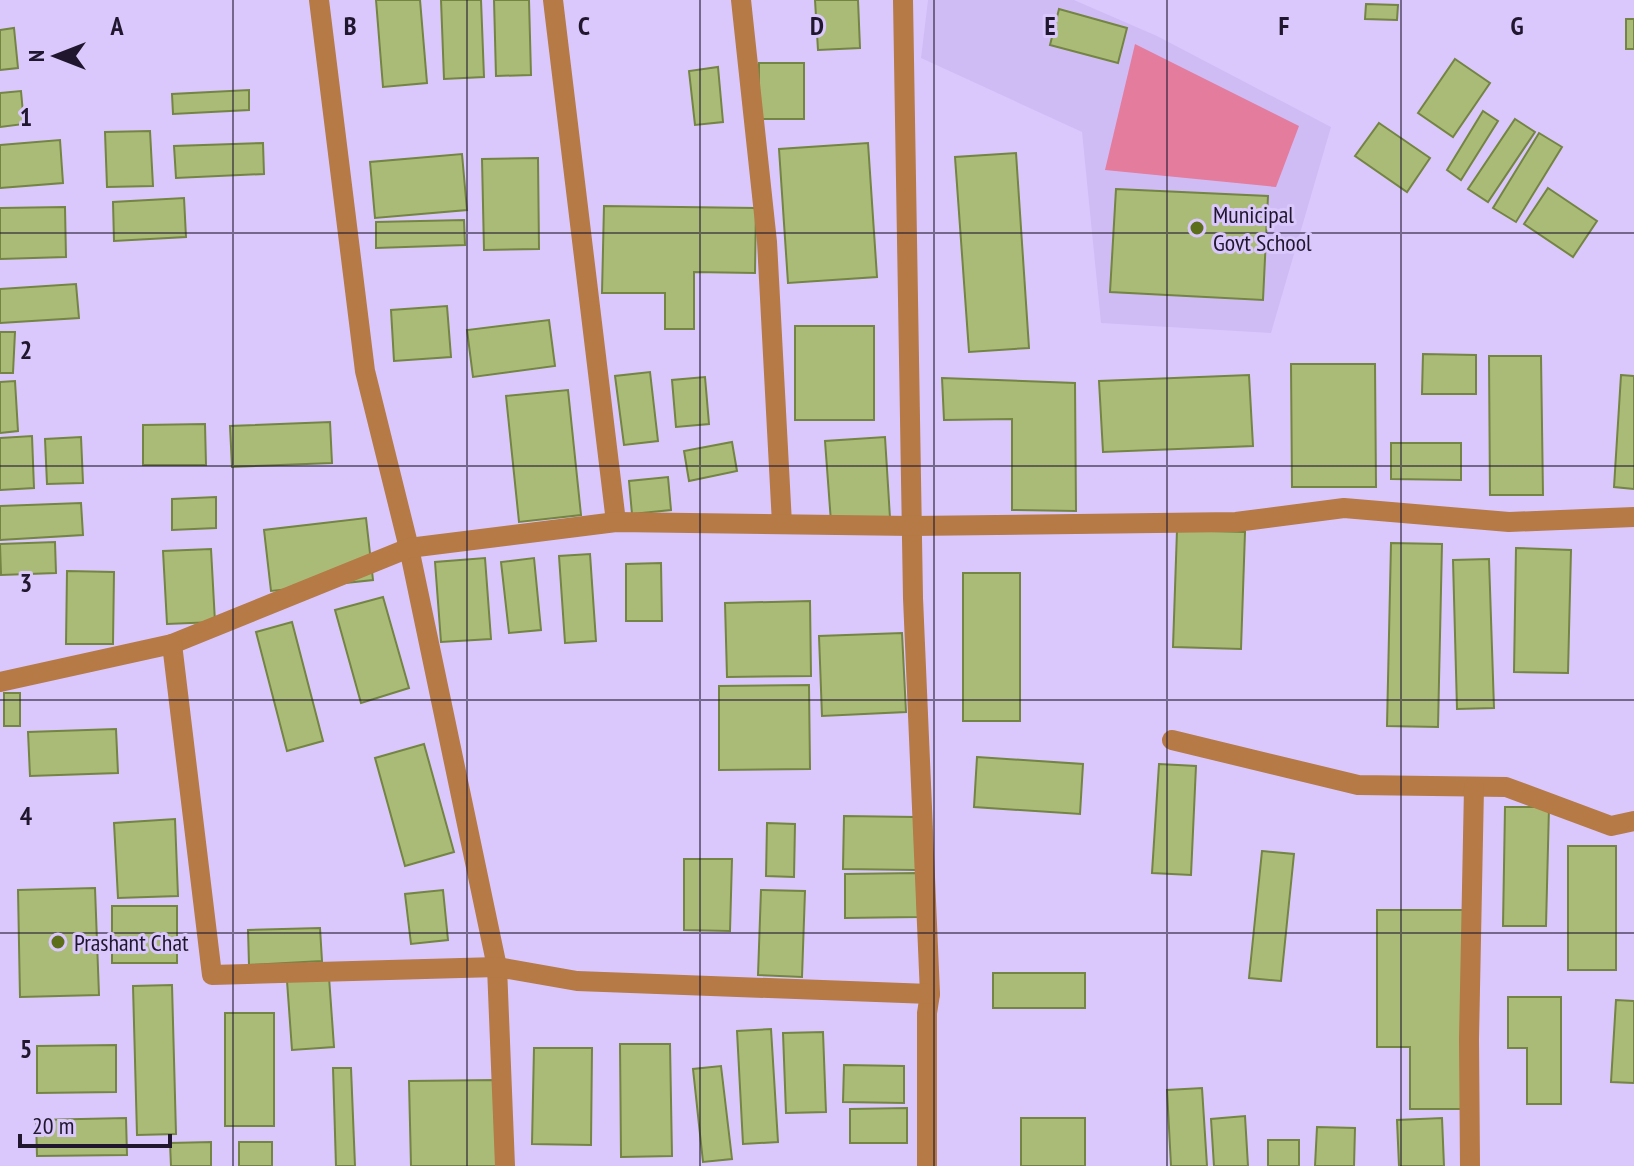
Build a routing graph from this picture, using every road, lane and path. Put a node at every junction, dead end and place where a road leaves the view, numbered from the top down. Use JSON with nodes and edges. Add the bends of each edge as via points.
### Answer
{"nodes":[{"id":1,"x":319,"y":0,"type":"edge"},
{"id":2,"x":553,"y":0,"type":"edge"},
{"id":3,"x":741,"y":0,"type":"edge"},
{"id":4,"x":903,"y":0,"type":"edge"},
{"id":5,"x":1634,"y":517,"type":"edge"},
{"id":6,"x":616,"y":522,"type":"junction"},
{"id":7,"x":782,"y":524,"type":"junction"},
{"id":8,"x":912,"y":526,"type":"junction"},
{"id":9,"x":409,"y":548,"type":"junction"},
{"id":10,"x":172,"y":644,"type":"junction"},
{"id":11,"x":0,"y":682,"type":"edge"},
{"id":12,"x":1172,"y":740,"type":"dead end"},
{"id":13,"x":1474,"y":787,"type":"junction"},
{"id":14,"x":1634,"y":821,"type":"edge"},
{"id":15,"x":497,"y":967,"type":"junction"},
{"id":16,"x":930,"y":994,"type":"junction"},
{"id":17,"x":505,"y":1166,"type":"edge"},
{"id":18,"x":927,"y":1166,"type":"edge"},
{"id":19,"x":1470,"y":1166,"type":"edge"}],
"edges":[{"from":1,"to":9,"type":"street","via":[[365,371]]},
{"from":2,"to":6,"type":"street"},
{"from":3,"to":7,"type":"street","via":[[767,242]]},
{"from":4,"to":8,"type":"street"},
{"from":5,"to":8,"type":"street","via":[[1509,522],[1344,508],[1236,522]]},
{"from":6,"to":7,"type":"street"},
{"from":6,"to":9,"type":"street"},
{"from":7,"to":8,"type":"street"},
{"from":8,"to":16,"type":"street"},
{"from":9,"to":10,"type":"street"},
{"from":9,"to":15,"type":"street"},
{"from":10,"to":11,"type":"street"},
{"from":10,"to":15,"type":"street","via":[[212,975]]},
{"from":12,"to":13,"type":"street","via":[[1358,785]]},
{"from":13,"to":14,"type":"street","via":[[1506,787],[1611,826]]},
{"from":13,"to":19,"type":"street"},
{"from":15,"to":16,"type":"street","via":[[577,981]]},
{"from":15,"to":17,"type":"street"},
{"from":16,"to":18,"type":"street"}]}
